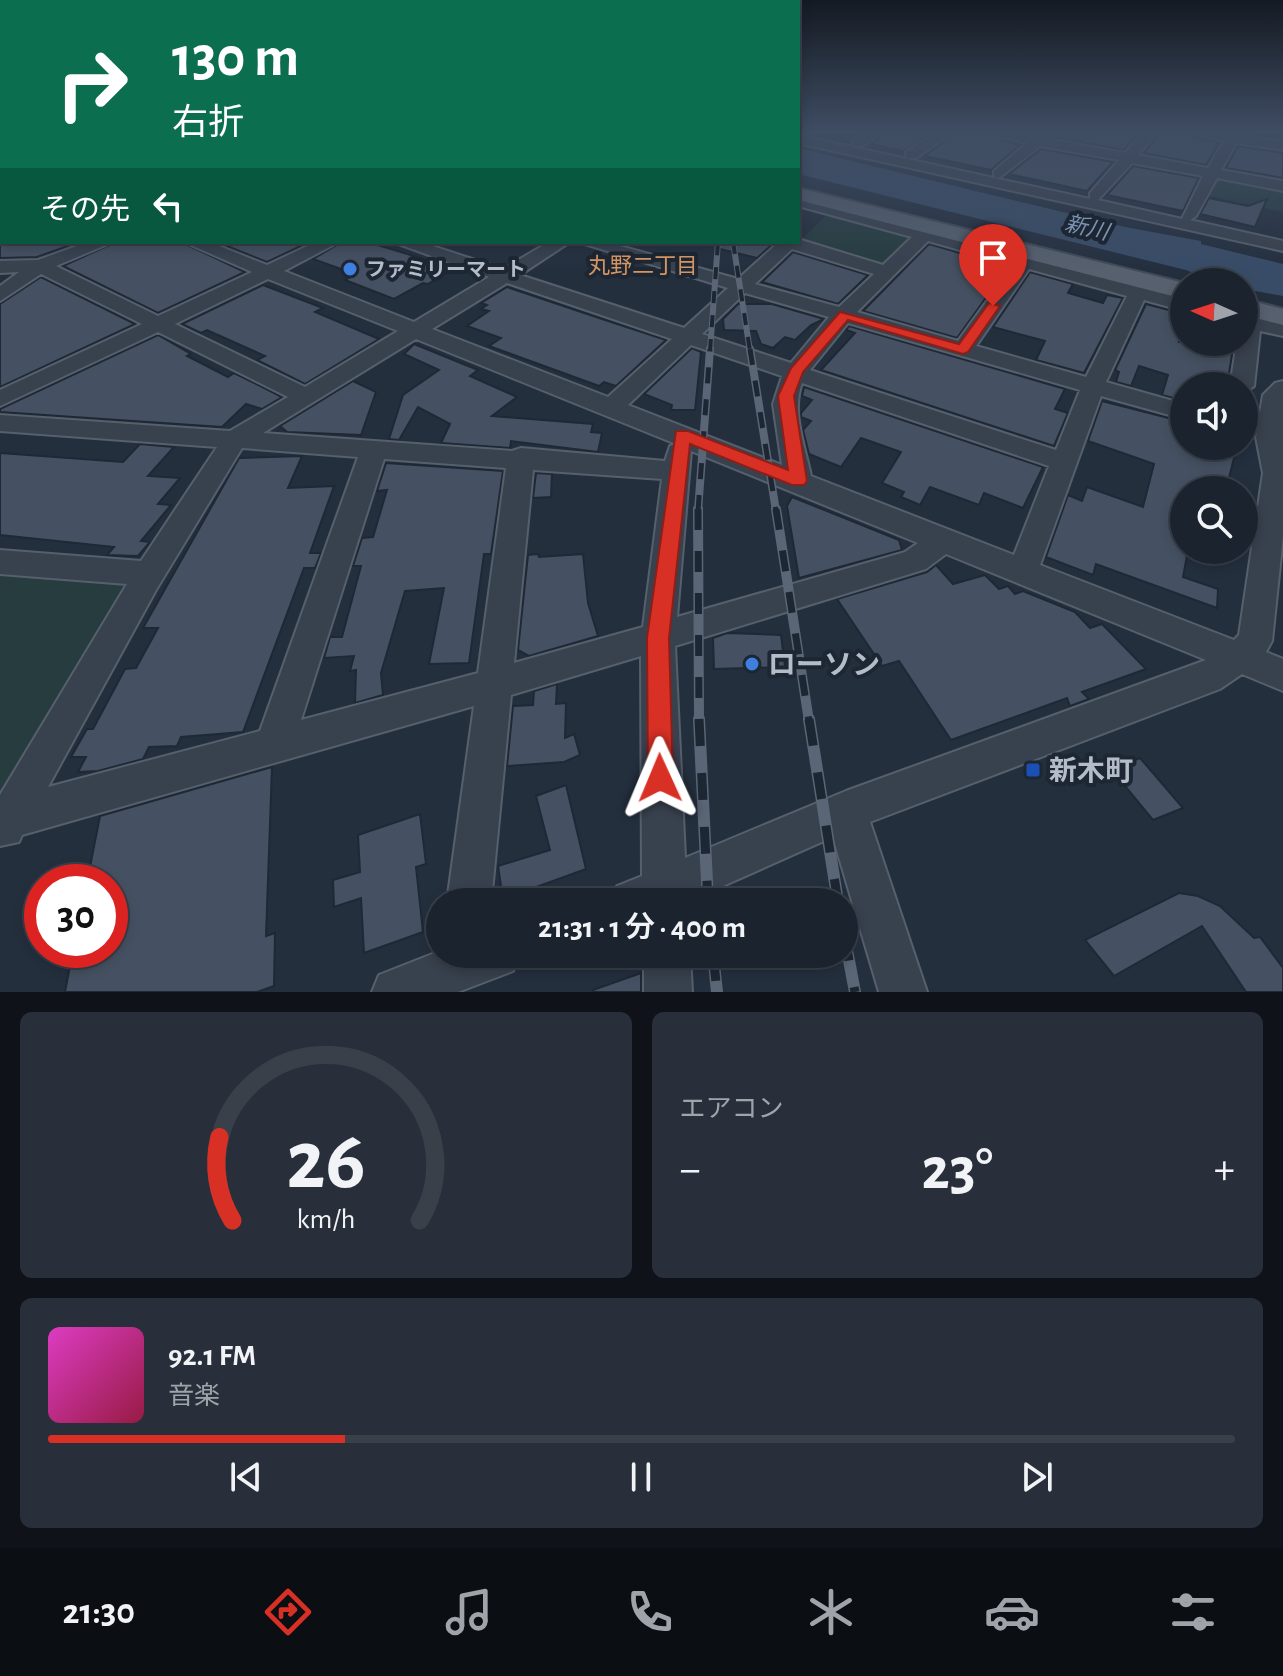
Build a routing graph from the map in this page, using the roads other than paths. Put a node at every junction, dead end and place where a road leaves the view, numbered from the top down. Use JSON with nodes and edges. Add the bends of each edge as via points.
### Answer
{"nodes":[{"id":1,"x":970,"y":177,"type":"edge"},
{"id":2,"x":1014,"y":177,"type":"edge"},
{"id":3,"x":1112,"y":177,"type":"edge"},
{"id":4,"x":1209,"y":177,"type":"edge"},
{"id":5,"x":1239,"y":177,"type":"edge"},
{"id":6,"x":1283,"y":186,"type":"edge"},
{"id":7,"x":800,"y":195,"type":"edge"},
{"id":8,"x":1096,"y":196,"type":"junction"},
{"id":9,"x":800,"y":202,"type":"edge"},
{"id":10,"x":826,"y":208,"type":"junction"},
{"id":11,"x":1188,"y":216,"type":"junction"},
{"id":12,"x":800,"y":232,"type":"edge"},
{"id":13,"x":924,"y":235,"type":"junction"},
{"id":14,"x":1283,"y":236,"type":"edge"},
{"id":15,"x":99,"y":244,"type":"edge"},
{"id":16,"x":198,"y":244,"type":"edge"},
{"id":17,"x":326,"y":244,"type":"edge"},
{"id":18,"x":408,"y":244,"type":"edge"},
{"id":19,"x":558,"y":244,"type":"edge"},
{"id":20,"x":594,"y":244,"type":"edge"},
{"id":21,"x":787,"y":244,"type":"edge"},
{"id":22,"x":796,"y":244,"type":"edge"},
{"id":23,"x":1283,"y":246,"type":"edge"},
{"id":24,"x":1024,"y":263,"type":"junction"},
{"id":25,"x":40,"y":266,"type":"junction"},
{"id":26,"x":0,"y":267,"type":"edge"},
{"id":27,"x":269,"y":271,"type":"junction"},
{"id":28,"x":888,"y":272,"type":"junction"},
{"id":29,"x":507,"y":276,"type":"junction"},
{"id":30,"x":742,"y":286,"type":"junction"},
{"id":31,"x":1170,"y":287,"type":"edge"},
{"id":32,"x":1138,"y":293,"type":"junction"},
{"id":33,"x":0,"y":295,"type":"edge"},
{"id":34,"x":1170,"y":301,"type":"edge"},
{"id":35,"x":845,"y":315,"type":"junction"},
{"id":36,"x":1258,"y":317,"type":"edge"},
{"id":37,"x":1283,"y":317,"type":"edge"},
{"id":38,"x":1258,"y":321,"type":"edge"},
{"id":39,"x":158,"y":324,"type":"junction"},
{"id":40,"x":414,"y":330,"type":"junction"},
{"id":41,"x":1283,"y":330,"type":"edge"},
{"id":42,"x":687,"y":336,"type":"junction"},
{"id":43,"x":963,"y":349,"type":"junction"},
{"id":44,"x":796,"y":371,"type":"junction"},
{"id":45,"x":1093,"y":386,"type":"junction"},
{"id":46,"x":1283,"y":388,"type":"edge"},
{"id":47,"x":306,"y":396,"type":"junction"},
{"id":48,"x":0,"y":399,"type":"edge"},
{"id":49,"x":612,"y":407,"type":"junction"},
{"id":50,"x":1170,"y":408,"type":"edge"},
{"id":51,"x":0,"y":423,"type":"edge"},
{"id":52,"x":676,"y":432,"type":"junction"},
{"id":53,"x":234,"y":440,"type":"junction"},
{"id":54,"x":1269,"y":444,"type":"edge"},
{"id":55,"x":374,"y":450,"type":"junction"},
{"id":56,"x":521,"y":457,"type":"junction"},
{"id":57,"x":1064,"y":462,"type":"junction"},
{"id":58,"x":630,"y":467,"type":"junction"},
{"id":59,"x":676,"y":471,"type":"junction"},
{"id":60,"x":798,"y":481,"type":"junction"},
{"id":61,"x":943,"y":541,"type":"junction"},
{"id":62,"x":0,"y":562,"type":"edge"},
{"id":63,"x":1022,"y":573,"type":"junction"},
{"id":64,"x":150,"y":574,"type":"junction"},
{"id":65,"x":658,"y":638,"type":"junction"},
{"id":66,"x":1239,"y":658,"type":"junction"},
{"id":67,"x":1283,"y":675,"type":"edge"},
{"id":68,"x":493,"y":685,"type":"junction"},
{"id":69,"x":274,"y":746,"type":"junction"},
{"id":70,"x":846,"y":811,"type":"junction"},
{"id":71,"x":3,"y":825,"type":"edge"},
{"id":72,"x":471,"y":888,"type":"edge"},
{"id":73,"x":654,"y":888,"type":"edge"},
{"id":74,"x":676,"y":888,"type":"edge"},
{"id":75,"x":467,"y":968,"type":"edge"},
{"id":76,"x":667,"y":968,"type":"edge"},
{"id":77,"x":396,"y":992,"type":"edge"},
{"id":78,"x":668,"y":992,"type":"edge"},
{"id":79,"x":903,"y":992,"type":"edge"}],
"edges":[{"from":1,"to":23,"type":"street"},
{"from":2,"to":8,"type":"street"},
{"from":3,"to":8,"type":"street"},
{"from":4,"to":11,"type":"street"},
{"from":5,"to":6,"type":"street"},
{"from":7,"to":31,"type":"main road"},
{"from":8,"to":11,"type":"street"},
{"from":9,"to":10,"type":"street"},
{"from":10,"to":12,"type":"street"},
{"from":10,"to":13,"type":"street"},
{"from":11,"to":14,"type":"street"},
{"from":13,"to":24,"type":"street"},
{"from":13,"to":28,"type":"street"},
{"from":15,"to":25,"type":"street"},
{"from":16,"to":27,"type":"street"},
{"from":17,"to":27,"type":"street"},
{"from":18,"to":29,"type":"street"},
{"from":19,"to":29,"type":"street"},
{"from":20,"to":30,"type":"street"},
{"from":21,"to":30,"type":"street"},
{"from":22,"to":28,"type":"street"},
{"from":24,"to":32,"type":"street"},
{"from":24,"to":43,"type":"street"},
{"from":25,"to":26,"type":"street"},
{"from":25,"to":33,"type":"street"},
{"from":25,"to":39,"type":"street"},
{"from":27,"to":39,"type":"street"},
{"from":27,"to":40,"type":"street"},
{"from":28,"to":35,"type":"street"},
{"from":29,"to":40,"type":"street"},
{"from":29,"to":42,"type":"street"},
{"from":30,"to":35,"type":"street"},
{"from":30,"to":42,"type":"street"},
{"from":32,"to":34,"type":"street"},
{"from":32,"to":45,"type":"street"},
{"from":35,"to":43,"type":"street"},
{"from":35,"to":44,"type":"street"},
{"from":36,"to":37,"type":"main road"},
{"from":38,"to":41,"type":"street"},
{"from":39,"to":47,"type":"street"},
{"from":39,"to":48,"type":"street"},
{"from":40,"to":47,"type":"street"},
{"from":40,"to":49,"type":"street"},
{"from":42,"to":44,"type":"street"},
{"from":42,"to":49,"type":"street"},
{"from":43,"to":45,"type":"street"},
{"from":44,"to":57,"type":"street"},
{"from":44,"to":60,"type":"street","via":[[786,396]]},
{"from":45,"to":50,"type":"street"},
{"from":45,"to":57,"type":"street"},
{"from":46,"to":54,"type":"street","via":[[1275,395]]},
{"from":47,"to":53,"type":"street"},
{"from":49,"to":52,"type":"street"},
{"from":51,"to":53,"type":"street"},
{"from":52,"to":58,"type":"street"},
{"from":52,"to":59,"type":"street"},
{"from":52,"to":60,"type":"street"},
{"from":53,"to":55,"type":"street"},
{"from":53,"to":64,"type":"street"},
{"from":54,"to":66,"type":"street","via":[[1255,641]]},
{"from":55,"to":56,"type":"street"},
{"from":55,"to":69,"type":"street"},
{"from":56,"to":58,"type":"street"},
{"from":56,"to":68,"type":"street"},
{"from":57,"to":63,"type":"street"},
{"from":58,"to":59,"type":"street"},
{"from":59,"to":65,"type":"street"},
{"from":60,"to":61,"type":"street"},
{"from":61,"to":63,"type":"street"},
{"from":61,"to":65,"type":"street","via":[[915,561]]},
{"from":62,"to":64,"type":"street"},
{"from":63,"to":66,"type":"street"},
{"from":64,"to":71,"type":"street"},
{"from":65,"to":68,"type":"street"},
{"from":65,"to":73,"type":"street"},
{"from":66,"to":67,"type":"street"},
{"from":66,"to":70,"type":"street","via":[[1207,678]]},
{"from":68,"to":69,"type":"street"},
{"from":68,"to":72,"type":"street"},
{"from":69,"to":71,"type":"street"},
{"from":70,"to":74,"type":"street"},
{"from":70,"to":79,"type":"street"},
{"from":75,"to":77,"type":"street"},
{"from":76,"to":78,"type":"street"}]}
